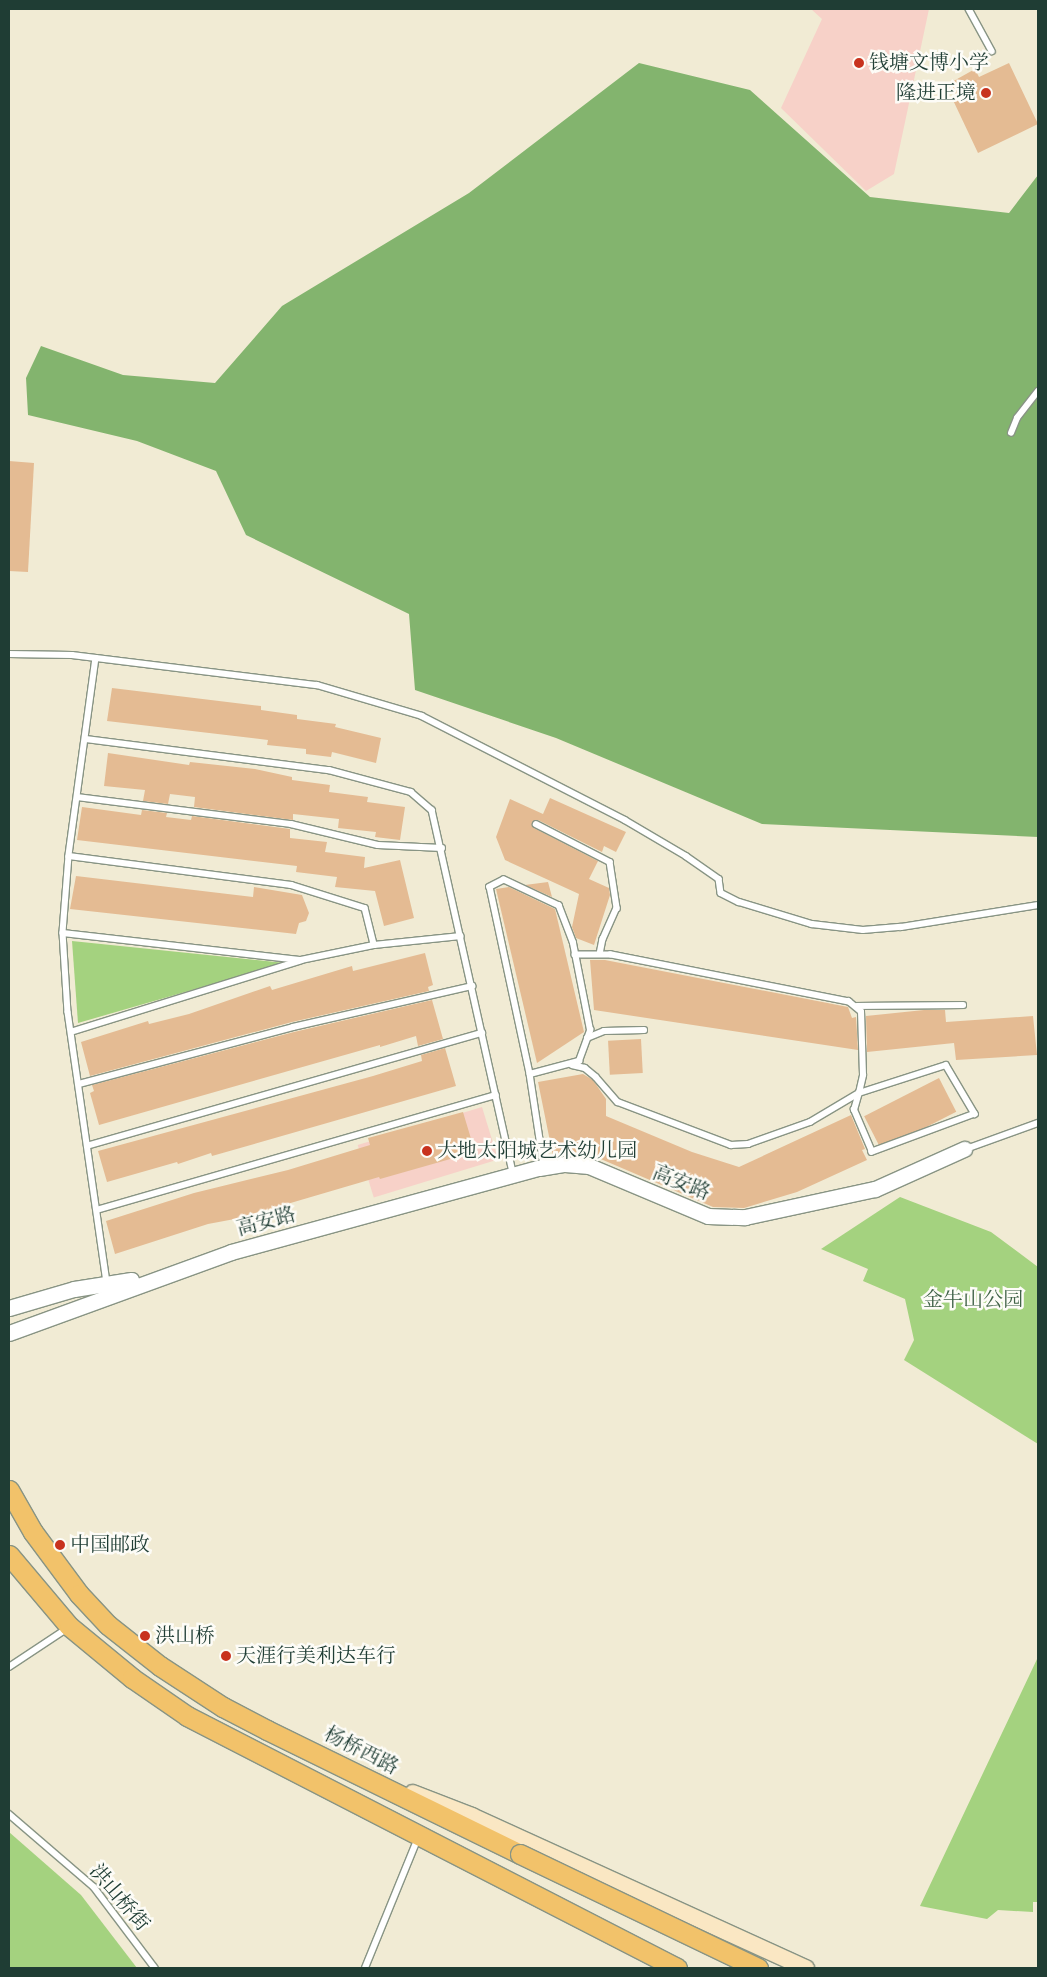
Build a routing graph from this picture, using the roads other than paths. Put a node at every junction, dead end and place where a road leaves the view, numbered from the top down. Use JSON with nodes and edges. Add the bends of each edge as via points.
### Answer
{"nodes":[{"id":1,"x":969,"y":9,"type":"edge"},
{"id":2,"x":992,"y":51,"type":"dead end"},
{"id":3,"x":1038,"y":391,"type":"edge"},
{"id":4,"x":1011,"y":433,"type":"dead end"},
{"id":5,"x":9,"y":654,"type":"edge"},
{"id":6,"x":96,"y":658,"type":"junction"},
{"id":7,"x":86,"y":738,"type":"junction"},
{"id":8,"x":77,"y":797,"type":"junction"},
{"id":9,"x":536,"y":824,"type":"dead end"},
{"id":10,"x":442,"y":848,"type":"junction"},
{"id":11,"x":69,"y":856,"type":"junction"},
{"id":12,"x":1038,"y":905,"type":"edge"},
{"id":13,"x":63,"y":933,"type":"junction"},
{"id":14,"x":461,"y":936,"type":"junction"},
{"id":15,"x":374,"y":945,"type":"junction"},
{"id":16,"x":600,"y":954,"type":"junction"},
{"id":17,"x":575,"y":955,"type":"junction"},
{"id":18,"x":301,"y":960,"type":"junction"},
{"id":19,"x":472,"y":986,"type":"junction"},
{"id":20,"x":963,"y":1004,"type":"dead end"},
{"id":21,"x":857,"y":1006,"type":"junction"},
{"id":22,"x":644,"y":1030,"type":"dead end"},
{"id":23,"x":71,"y":1032,"type":"junction"},
{"id":24,"x":482,"y":1033,"type":"junction"},
{"id":25,"x":587,"y":1038,"type":"junction"},
{"id":26,"x":572,"y":1064,"type":"junction"},
{"id":27,"x":530,"y":1074,"type":"junction"},
{"id":28,"x":79,"y":1084,"type":"junction"},
{"id":29,"x":859,"y":1093,"type":"junction"},
{"id":30,"x":496,"y":1095,"type":"junction"},
{"id":31,"x":1038,"y":1123,"type":"edge"},
{"id":32,"x":87,"y":1146,"type":"junction"},
{"id":33,"x":964,"y":1149,"type":"joint"},
{"id":34,"x":544,"y":1168,"type":"junction"},
{"id":35,"x":514,"y":1175,"type":"junction"},
{"id":36,"x":97,"y":1210,"type":"junction"},
{"id":37,"x":153,"y":1278,"type":"junction"},
{"id":38,"x":107,"y":1283,"type":"junction"},
{"id":39,"x":9,"y":1308,"type":"edge"},
{"id":40,"x":9,"y":1333,"type":"edge"},
{"id":41,"x":9,"y":1490,"type":"edge"},
{"id":42,"x":9,"y":1546,"type":"edge"},
{"id":43,"x":9,"y":1555,"type":"edge"},
{"id":44,"x":27,"y":1575,"type":"junction"},
{"id":45,"x":70,"y":1626,"type":"junction"},
{"id":46,"x":9,"y":1667,"type":"edge"},
{"id":47,"x":348,"y":1768,"type":"junction"},
{"id":48,"x":9,"y":1814,"type":"edge"},
{"id":49,"x":420,"y":1833,"type":"junction"},
{"id":50,"x":154,"y":1968,"type":"edge"},
{"id":51,"x":365,"y":1968,"type":"edge"},
{"id":52,"x":677,"y":1968,"type":"edge"},
{"id":53,"x":758,"y":1968,"type":"edge"},
{"id":54,"x":806,"y":1968,"type":"edge"}],
"edges":[{"from":1,"to":2,"type":"lane"},
{"from":3,"to":4,"type":"lane","via":[[1017,418]]},
{"from":5,"to":6,"type":"lane"},
{"from":6,"to":7,"type":"lane"},
{"from":6,"to":12,"type":"lane","via":[[316,686],[422,716],[625,820],[686,856],[719,879],[721,893],[812,924],[863,930],[901,927]]},
{"from":7,"to":8,"type":"lane"},
{"from":7,"to":10,"type":"lane","via":[[329,770],[383,783],[411,792],[432,810]]},
{"from":8,"to":10,"type":"lane","via":[[291,824],[378,846]]},
{"from":8,"to":11,"type":"lane"},
{"from":9,"to":16,"type":"lane","via":[[610,862],[617,908]]},
{"from":10,"to":14,"type":"lane"},
{"from":11,"to":13,"type":"lane"},
{"from":11,"to":15,"type":"lane","via":[[291,885],[365,908]]},
{"from":13,"to":18,"type":"lane"},
{"from":13,"to":23,"type":"lane"},
{"from":14,"to":15,"type":"lane"},
{"from":14,"to":19,"type":"lane"},
{"from":15,"to":18,"type":"lane"},
{"from":16,"to":17,"type":"lane"},
{"from":16,"to":21,"type":"lane","via":[[828,997]]},
{"from":17,"to":25,"type":"lane","via":[[590,1030]]},
{"from":17,"to":27,"type":"lane","via":[[568,924],[559,906],[504,880],[490,887]]},
{"from":18,"to":23,"type":"lane"},
{"from":19,"to":24,"type":"lane"},
{"from":19,"to":28,"type":"lane","via":[[293,1027]]},
{"from":20,"to":21,"type":"lane"},
{"from":21,"to":29,"type":"lane","via":[[861,1012],[864,1048]]},
{"from":22,"to":25,"type":"lane","via":[[604,1031]]},
{"from":23,"to":28,"type":"lane"},
{"from":24,"to":30,"type":"lane"},
{"from":24,"to":32,"type":"lane"},
{"from":25,"to":26,"type":"lane","via":[[579,1061]]},
{"from":26,"to":27,"type":"lane"},
{"from":26,"to":29,"type":"lane","via":[[585,1068],[596,1077],[618,1102],[731,1145],[748,1144],[803,1125]]},
{"from":27,"to":34,"type":"lane"},
{"from":28,"to":32,"type":"lane"},
{"from":29,"to":29,"type":"lane","via":[[854,1110],[872,1152],[975,1114],[946,1065]]},
{"from":30,"to":35,"type":"lane"},
{"from":30,"to":36,"type":"lane"},
{"from":31,"to":33,"type":"lane"},
{"from":32,"to":36,"type":"lane"},
{"from":33,"to":34,"type":"street","name":"高安路","via":[[875,1189],[745,1216],[708,1216],[590,1166],[565,1164]]},
{"from":34,"to":35,"type":"street","name":"高安路"},
{"from":35,"to":37,"type":"street","name":"高安路","via":[[231,1252]]},
{"from":36,"to":38,"type":"lane"},
{"from":37,"to":38,"type":"street","name":"高安路"},
{"from":37,"to":40,"type":"street","name":"高安路"},
{"from":38,"to":39,"type":"street","name":"高安路","via":[[74,1288]]},
{"from":41,"to":47,"type":"main road","name":"杨桥西路","via":[[33,1532],[78,1594],[134,1647],[224,1708]]},
{"from":42,"to":44,"type":"main road"},
{"from":43,"to":44,"type":"main road"},
{"from":44,"to":45,"type":"main road","via":[[46,1603]]},
{"from":45,"to":46,"type":"lane"},
{"from":45,"to":49,"type":"main road","via":[[132,1678],[187,1716]]},
{"from":47,"to":53,"type":"main road","name":"杨桥西路","bridge":true,"via":[[410,1802]]},
{"from":47,"to":54,"type":"main road","via":[[472,1816]]},
{"from":48,"to":50,"type":"lane","name":"洪山桥街","via":[[94,1887]]},
{"from":49,"to":51,"type":"lane"},
{"from":49,"to":52,"type":"main road"}]}
